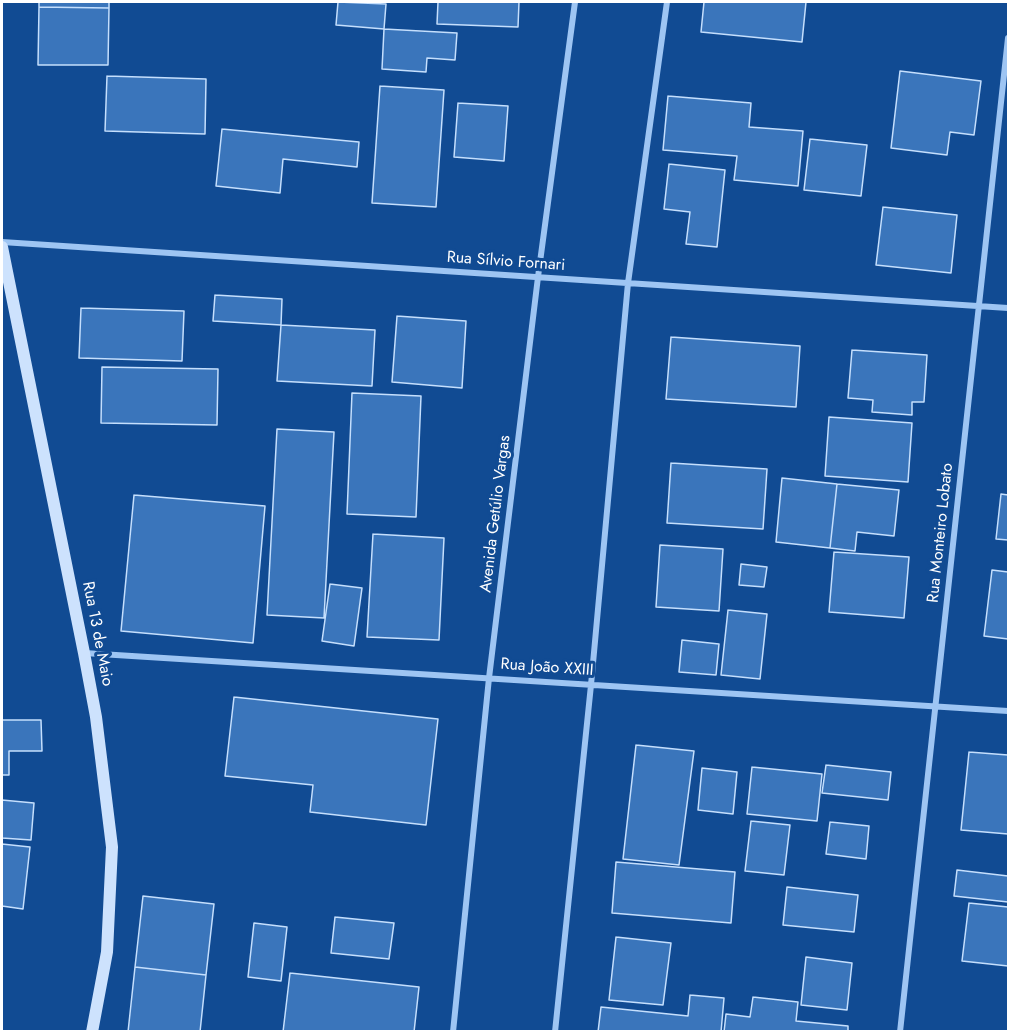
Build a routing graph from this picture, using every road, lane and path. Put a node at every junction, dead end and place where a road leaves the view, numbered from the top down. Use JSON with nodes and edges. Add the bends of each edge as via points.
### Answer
{"nodes":[{"id":1,"x":575,"y":2,"type":"edge"},
{"id":2,"x":667,"y":2,"type":"edge"},
{"id":3,"x":1008,"y":38,"type":"edge"},
{"id":4,"x":2,"y":242,"type":"edge"},
{"id":5,"x":2,"y":247,"type":"edge"},
{"id":6,"x":538,"y":277,"type":"junction"},
{"id":7,"x":628,"y":283,"type":"junction"},
{"id":8,"x":980,"y":306,"type":"junction"},
{"id":9,"x":1008,"y":308,"type":"edge"},
{"id":10,"x":84,"y":653,"type":"junction"},
{"id":11,"x":489,"y":678,"type":"junction"},
{"id":12,"x":591,"y":685,"type":"junction"},
{"id":13,"x":936,"y":706,"type":"junction"},
{"id":14,"x":1008,"y":711,"type":"edge"},
{"id":15,"x":92,"y":1032,"type":"edge"},
{"id":16,"x":453,"y":1032,"type":"edge"},
{"id":17,"x":555,"y":1032,"type":"edge"},
{"id":18,"x":900,"y":1032,"type":"edge"}],
"edges":[{"from":1,"to":6,"type":"street","name":"Avenida Getúlio Vargas"},
{"from":2,"to":7,"type":"street"},
{"from":3,"to":8,"type":"street","name":"Rua Monteiro Lobato"},
{"from":4,"to":6,"type":"street","name":"Rua Sílvio Fornari"},
{"from":5,"to":10,"type":"main road","name":"Rua 13 de Maio"},
{"from":6,"to":7,"type":"street","name":"Rua Sílvio Fornari"},
{"from":6,"to":11,"type":"street","name":"Avenida Getúlio Vargas"},
{"from":7,"to":8,"type":"street","name":"Rua Sílvio Fornari"},
{"from":7,"to":12,"type":"street"},
{"from":8,"to":9,"type":"street","name":"Rua Sílvio Fornari"},
{"from":8,"to":13,"type":"street","name":"Rua Monteiro Lobato"},
{"from":10,"to":11,"type":"street","name":"Rua João XXIII"},
{"from":10,"to":15,"type":"main road","name":"Rua 13 de Maio","via":[[112,847],[107,952]]},
{"from":11,"to":12,"type":"street","name":"Rua João XXIII"},
{"from":11,"to":16,"type":"street","name":"Avenida Getúlio Vargas"},
{"from":12,"to":13,"type":"street","name":"Rua João XXIII"},
{"from":12,"to":17,"type":"street"},
{"from":13,"to":14,"type":"street","name":"Rua João XXIII"},
{"from":13,"to":18,"type":"street","name":"Rua Monteiro Lobato"}]}
